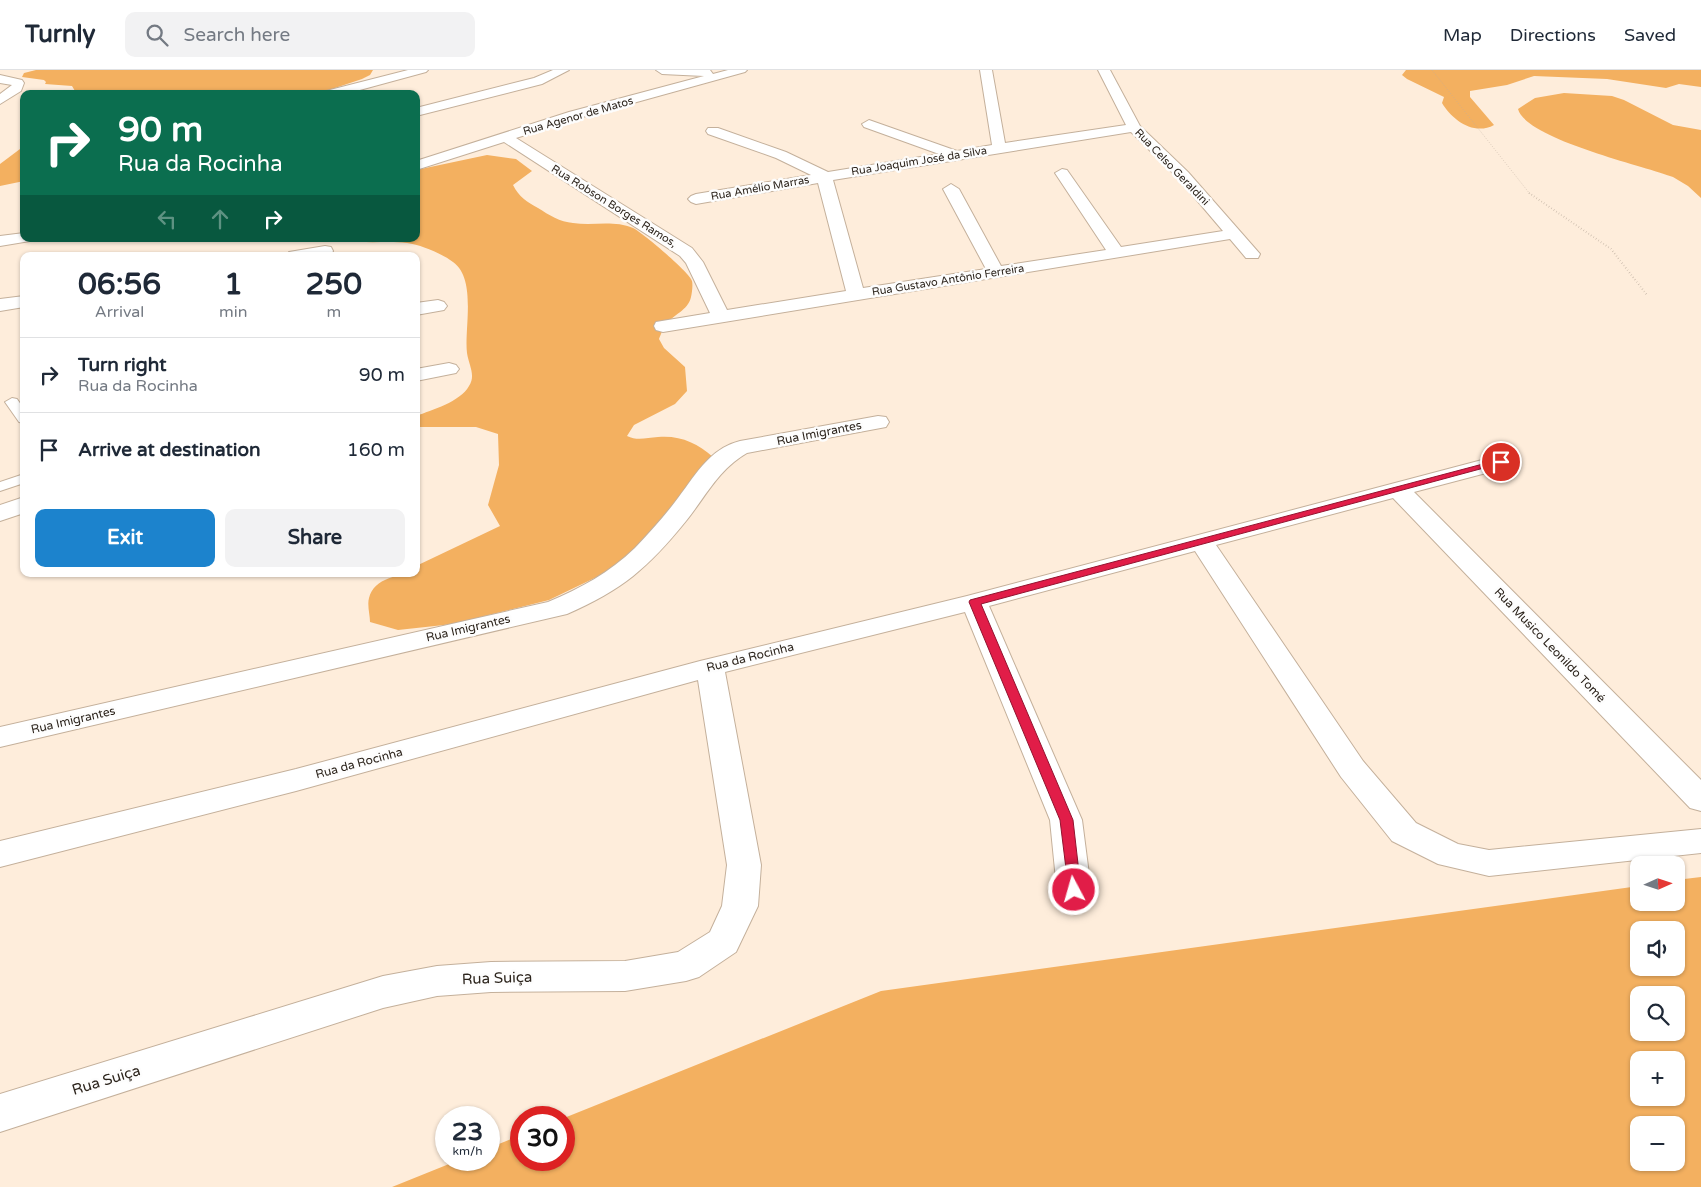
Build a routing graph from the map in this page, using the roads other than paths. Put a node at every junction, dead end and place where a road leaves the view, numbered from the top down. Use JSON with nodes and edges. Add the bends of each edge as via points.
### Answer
{"nodes":[{"id":1,"x":422,"y":70,"type":"edge"},
{"id":2,"x":563,"y":70,"type":"edge"},
{"id":3,"x":662,"y":70,"type":"edge"},
{"id":4,"x":741,"y":70,"type":"edge"},
{"id":5,"x":986,"y":70,"type":"edge"},
{"id":6,"x":1104,"y":70,"type":"edge"},
{"id":7,"x":394,"y":72,"type":"edge"},
{"id":8,"x":724,"y":75,"type":"junction"},
{"id":9,"x":0,"y":79,"type":"edge"},
{"id":10,"x":342,"y":90,"type":"edge"},
{"id":11,"x":0,"y":100,"type":"edge"},
{"id":12,"x":420,"y":111,"type":"edge"},
{"id":13,"x":869,"y":124,"type":"dead end"},
{"id":14,"x":1134,"y":128,"type":"junction"},
{"id":15,"x":712,"y":131,"type":"dead end"},
{"id":16,"x":505,"y":137,"type":"junction"},
{"id":17,"x":999,"y":148,"type":"junction"},
{"id":18,"x":955,"y":155,"type":"junction"},
{"id":19,"x":420,"y":165,"type":"edge"},
{"id":20,"x":1062,"y":173,"type":"dead end"},
{"id":21,"x":824,"y":176,"type":"junction"},
{"id":22,"x":951,"y":189,"type":"dead end"},
{"id":23,"x":696,"y":199,"type":"dead end"},
{"id":24,"x":1234,"y":234,"type":"junction"},
{"id":25,"x":20,"y":238,"type":"edge"},
{"id":26,"x":0,"y":241,"type":"edge"},
{"id":27,"x":326,"y":249,"type":"edge"},
{"id":28,"x":313,"y":252,"type":"edge"},
{"id":29,"x":1116,"y":252,"type":"junction"},
{"id":30,"x":1252,"y":254,"type":"dead end"},
{"id":31,"x":996,"y":272,"type":"junction"},
{"id":32,"x":856,"y":294,"type":"junction"},
{"id":33,"x":20,"y":302,"type":"edge"},
{"id":34,"x":0,"y":305,"type":"edge"},
{"id":35,"x":438,"y":306,"type":"dead end"},
{"id":36,"x":420,"y":308,"type":"edge"},
{"id":37,"x":720,"y":317,"type":"junction"},
{"id":38,"x":663,"y":326,"type":"dead end"},
{"id":39,"x":449,"y":369,"type":"dead end"},
{"id":40,"x":420,"y":374,"type":"edge"},
{"id":41,"x":12,"y":402,"type":"dead end"},
{"id":42,"x":20,"y":413,"type":"edge"},
{"id":43,"x":878,"y":422,"type":"dead end"},
{"id":44,"x":1501,"y":462,"type":"dead end"},
{"id":45,"x":20,"y":480,"type":"edge"},
{"id":46,"x":0,"y":487,"type":"edge"},
{"id":47,"x":1399,"y":490,"type":"junction"},
{"id":48,"x":20,"y":506,"type":"edge"},
{"id":49,"x":0,"y":514,"type":"edge"},
{"id":50,"x":1201,"y":541,"type":"junction"},
{"id":51,"x":974,"y":602,"type":"junction"},
{"id":52,"x":710,"y":667,"type":"junction"},
{"id":53,"x":0,"y":737,"type":"edge"},
{"id":54,"x":1701,"y":800,"type":"edge"},
{"id":55,"x":1701,"y":841,"type":"edge"},
{"id":56,"x":0,"y":854,"type":"edge"},
{"id":57,"x":1074,"y":890,"type":"dead end"},
{"id":58,"x":0,"y":1113,"type":"edge"}],
"edges":[{"from":1,"to":7,"type":"street"},
{"from":2,"to":12,"type":"street","via":[[538,81]]},
{"from":3,"to":8,"type":"street"},
{"from":4,"to":8,"type":"street","name":"Rua Agenor de Matos"},
{"from":5,"to":17,"type":"street"},
{"from":6,"to":14,"type":"street","name":"Rua Celso Geraldini"},
{"from":7,"to":10,"type":"street"},
{"from":8,"to":16,"type":"street","name":"Rua Agenor de Matos"},
{"from":9,"to":11,"type":"street","via":[[18,83],[17,88]]},
{"from":13,"to":18,"type":"street"},
{"from":14,"to":17,"type":"street","name":"Rua Joaquim José da Silva"},
{"from":14,"to":24,"type":"street","name":"Rua Celso Geraldini","via":[[1183,175]]},
{"from":15,"to":21,"type":"street","via":[[781,155]]},
{"from":16,"to":19,"type":"street","name":"Rua Agenor de Matos"},
{"from":16,"to":37,"type":"street","name":"Rua Robson Borges Ramos,","via":[[686,252]]},
{"from":17,"to":18,"type":"street","name":"Rua Joaquim José da Silva"},
{"from":18,"to":21,"type":"street","name":"Rua Joaquim José da Silva"},
{"from":20,"to":29,"type":"street"},
{"from":21,"to":23,"type":"street","name":"Rua Amélio Marras"},
{"from":21,"to":32,"type":"street"},
{"from":22,"to":31,"type":"street"},
{"from":24,"to":29,"type":"street","name":"Rua Gustavo Antônio Ferreira"},
{"from":24,"to":30,"type":"street","name":"Rua Celso Geraldini"},
{"from":25,"to":26,"type":"street"},
{"from":27,"to":28,"type":"street"},
{"from":29,"to":31,"type":"street","name":"Rua Gustavo Antônio Ferreira"},
{"from":31,"to":32,"type":"street","name":"Rua Gustavo Antônio Ferreira"},
{"from":32,"to":37,"type":"street","name":"Rua Gustavo Antônio Ferreira"},
{"from":33,"to":34,"type":"street"},
{"from":35,"to":36,"type":"street"},
{"from":37,"to":38,"type":"street","name":"Rua Gustavo Antônio Ferreira"},
{"from":39,"to":40,"type":"street"},
{"from":41,"to":42,"type":"lane"},
{"from":43,"to":53,"type":"street","name":"Rua Imigrantes","via":[[740,448],[724,455],[711,466],[677,515],[621,574],[594,592],[558,608]]},
{"from":44,"to":47,"type":"street","name":"Rua da Rocinha"},
{"from":45,"to":46,"type":"lane"},
{"from":47,"to":50,"type":"street","name":"Rua da Rocinha"},
{"from":47,"to":54,"type":"street","name":"Rua Musico Leonildo Tomé"},
{"from":48,"to":49,"type":"street"},
{"from":50,"to":51,"type":"street","name":"Rua da Rocinha"},
{"from":50,"to":55,"type":"street","via":[[1352,770],[1404,832],[1450,855],[1489,863]]},
{"from":51,"to":52,"type":"street","name":"Rua da Rocinha"},
{"from":51,"to":57,"type":"street","via":[[1066,820]]},
{"from":52,"to":56,"type":"street","name":"Rua da Rocinha","via":[[296,780]]},
{"from":52,"to":58,"type":"street","name":"Rua Suiça","via":[[744,866],[740,906],[723,942],[686,966],[625,976],[491,977],[437,981],[383,992]]}]}
